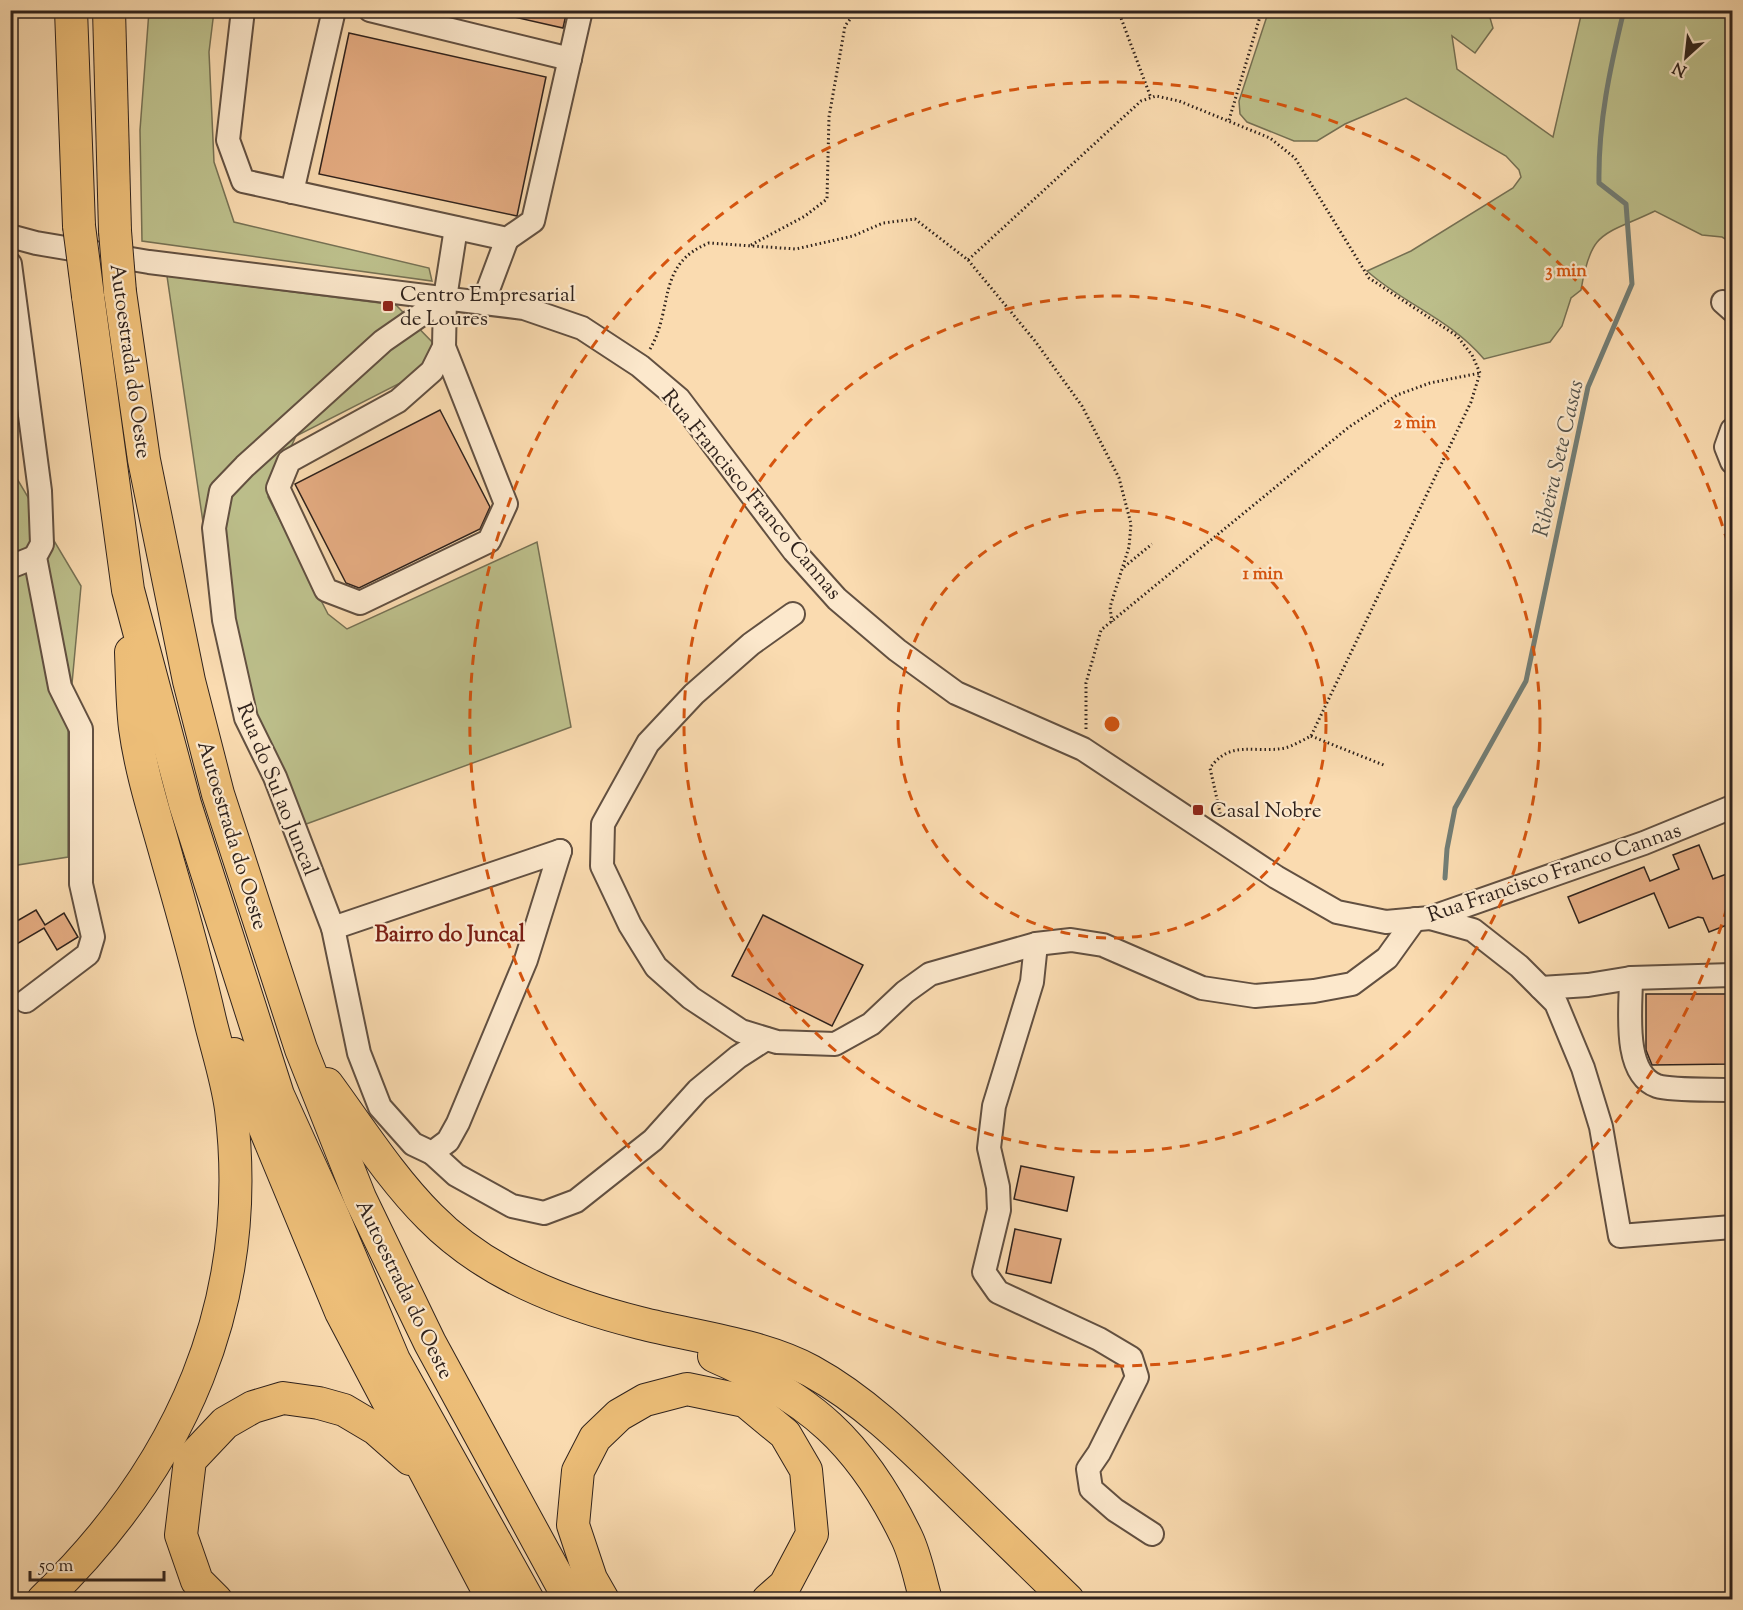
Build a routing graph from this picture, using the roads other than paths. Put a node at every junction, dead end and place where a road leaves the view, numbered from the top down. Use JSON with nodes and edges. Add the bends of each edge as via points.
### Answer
{"nodes":[{"id":1,"x":71,"y":10,"type":"edge"},
{"id":2,"x":109,"y":10,"type":"edge"},
{"id":3,"x":243,"y":10,"type":"edge"},
{"id":4,"x":334,"y":10,"type":"edge"},
{"id":5,"x":369,"y":10,"type":"edge"},
{"id":6,"x":581,"y":10,"type":"edge"},
{"id":7,"x":570,"y":59,"type":"junction"},
{"id":8,"x":292,"y":192,"type":"junction"},
{"id":9,"x":456,"y":228,"type":"junction"},
{"id":10,"x":10,"y":236,"type":"edge"},
{"id":11,"x":507,"y":239,"type":"junction"},
{"id":12,"x":10,"y":264,"type":"edge"},
{"id":13,"x":445,"y":298,"type":"junction"},
{"id":14,"x":483,"y":303,"type":"junction"},
{"id":15,"x":444,"y":346,"type":"junction"},
{"id":16,"x":1732,"y":430,"type":"edge"},
{"id":17,"x":1732,"y":462,"type":"edge"},
{"id":18,"x":35,"y":557,"type":"junction"},
{"id":19,"x":10,"y":567,"type":"edge"},
{"id":20,"x":128,"y":590,"type":"junction"},
{"id":21,"x":793,"y":614,"type":"dead end"},
{"id":22,"x":1732,"y":807,"type":"edge"},
{"id":23,"x":1422,"y":919,"type":"junction"},
{"id":24,"x":333,"y":928,"type":"junction"},
{"id":25,"x":1036,"y":944,"type":"junction"},
{"id":26,"x":196,"y":959,"type":"junction"},
{"id":27,"x":1732,"y":975,"type":"edge"},
{"id":28,"x":1631,"y":978,"type":"junction"},
{"id":29,"x":1541,"y":988,"type":"junction"},
{"id":30,"x":26,"y":1001,"type":"dead end"},
{"id":31,"x":766,"y":1039,"type":"junction"},
{"id":32,"x":301,"y":1049,"type":"junction"},
{"id":33,"x":1732,"y":1090,"type":"edge"},
{"id":34,"x":432,"y":1153,"type":"junction"},
{"id":35,"x":1732,"y":1227,"type":"edge"},
{"id":36,"x":639,"y":1323,"type":"junction"},
{"id":37,"x":424,"y":1472,"type":"junction"},
{"id":38,"x":1152,"y":1534,"type":"dead end"},
{"id":39,"x":505,"y":1590,"type":"edge"},
{"id":40,"x":580,"y":1590,"type":"edge"},
{"id":41,"x":43,"y":1599,"type":"edge"},
{"id":42,"x":216,"y":1599,"type":"edge"},
{"id":43,"x":768,"y":1599,"type":"edge"},
{"id":44,"x":926,"y":1599,"type":"edge"},
{"id":45,"x":1068,"y":1599,"type":"edge"}],
"edges":[{"from":1,"to":20,"type":"highway","name":"Autoestrada do Oeste","bridge":true,"via":[[79,226]]},
{"from":2,"to":32,"type":"highway","name":"Autoestrada do Oeste","bridge":true,"via":[[115,231],[144,460],[189,681],[218,794]]},
{"from":3,"to":8,"type":"street","via":[[228,140],[243,181]]},
{"from":4,"to":8,"type":"street"},
{"from":5,"to":7,"type":"street"},
{"from":6,"to":7,"type":"street"},
{"from":7,"to":11,"type":"street","via":[[533,221]]},
{"from":8,"to":9,"type":"street"},
{"from":9,"to":11,"type":"street"},
{"from":9,"to":13,"type":"street"},
{"from":10,"to":13,"type":"street","name":"Rua Francisco Franco Cannas","via":[[149,262]]},
{"from":11,"to":14,"type":"street"},
{"from":12,"to":18,"type":"street","via":[[40,491],[42,544]]},
{"from":13,"to":14,"type":"street","name":"Rua Francisco Franco Cannas"},
{"from":13,"to":15,"type":"street"},
{"from":13,"to":24,"type":"street","name":"Rua do Sul ao Juncal","via":[[383,341],[245,466],[221,491],[214,528],[224,620],[246,718],[275,777]]},
{"from":14,"to":23,"type":"street","name":"Rua Francisco Franco Cannas","via":[[524,308],[582,328],[640,366],[679,399],[794,550],[846,606],[956,693],[1083,749],[1337,912],[1386,922]]},
{"from":15,"to":15,"type":"street","via":[[432,371],[398,401],[289,461],[278,488],[326,590],[360,603],[489,541],[506,504]]},
{"from":16,"to":17,"type":"street","via":[[1726,447]]},
{"from":18,"to":19,"type":"street"},
{"from":18,"to":30,"type":"street","via":[[60,687],[81,729],[81,884],[93,937],[88,954]]},
{"from":20,"to":26,"type":"highway","via":[[135,728],[153,808]]},
{"from":20,"to":39,"type":"highway","name":"Autoestrada do Oeste","via":[[186,804],[278,1095],[394,1360]]},
{"from":21,"to":31,"type":"street","via":[[751,644],[694,694],[648,743],[603,825],[602,866],[630,925],[656,967],[701,1005],[741,1031]]},
{"from":22,"to":23,"type":"street","name":"Rua Francisco Franco Cannas","via":[[1644,843]]},
{"from":23,"to":25,"type":"street","via":[[1387,958],[1352,984],[1255,996],[1202,988],[1103,945],[1071,940]]},
{"from":23,"to":29,"type":"street","via":[[1473,930]]},
{"from":24,"to":34,"type":"street","name":"Rua do Sul ao Juncal","via":[[359,1053],[380,1107],[413,1144]]},
{"from":24,"to":34,"type":"street","via":[[560,851],[526,960],[458,1123],[448,1141]]},
{"from":25,"to":31,"type":"street","via":[[930,974],[871,1024],[835,1044]]},
{"from":25,"to":38,"type":"street","via":[[1032,982],[994,1106],[988,1148],[998,1187],[999,1210],[984,1272],[998,1292],[1131,1358],[1137,1377],[1088,1469],[1091,1489],[1114,1510]]},
{"from":26,"to":37,"type":"highway","via":[[341,1312]]},
{"from":26,"to":41,"type":"highway","via":[[231,1108],[236,1173],[230,1265],[212,1334],[179,1422],[151,1473],[114,1523]]},
{"from":27,"to":28,"type":"street"},
{"from":28,"to":29,"type":"street"},
{"from":28,"to":33,"type":"street","via":[[1630,1034],[1638,1070],[1657,1086]]},
{"from":29,"to":35,"type":"street","via":[[1556,1003],[1583,1068],[1600,1126],[1620,1236]]},
{"from":31,"to":34,"type":"street","name":"Rua do Sul ao Juncal","via":[[698,1090],[653,1140],[576,1201],[544,1213],[512,1206],[456,1175]]},
{"from":32,"to":36,"type":"highway","via":[[431,1218],[486,1263],[555,1297]]},
{"from":32,"to":40,"type":"highway","name":"Autoestrada do Oeste","via":[[360,1198],[430,1343]]},
{"from":36,"to":44,"type":"highway","via":[[761,1377],[801,1402],[838,1433],[867,1469],[908,1540]]},
{"from":36,"to":45,"type":"highway","via":[[751,1349],[818,1376],[863,1405],[917,1453]]},
{"from":37,"to":39,"type":"highway"},
{"from":37,"to":42,"type":"highway","via":[[376,1429],[344,1410],[319,1402],[283,1398],[253,1407],[225,1424],[190,1460],[181,1535],[197,1581]]},
{"from":40,"to":43,"type":"highway","via":[[573,1526],[578,1471],[596,1438],[619,1415],[645,1400],[687,1389],[745,1401],[784,1434],[806,1470],[812,1534],[785,1585]]}]}
